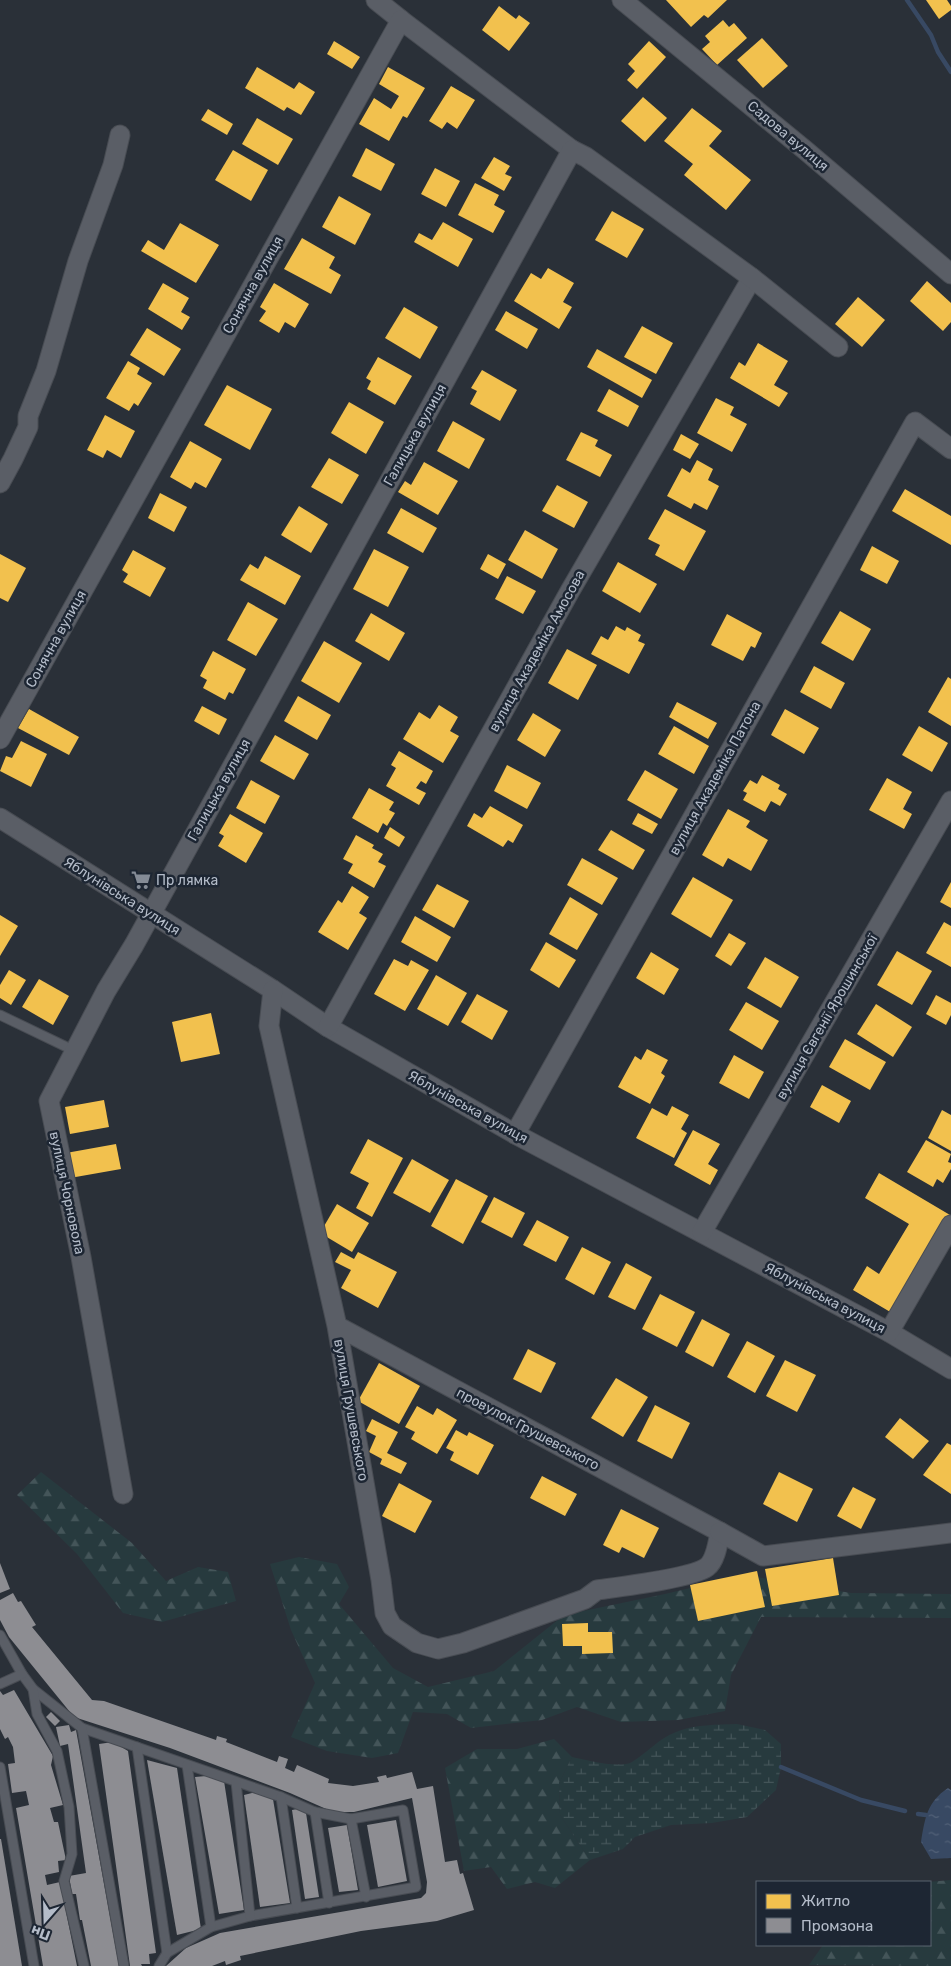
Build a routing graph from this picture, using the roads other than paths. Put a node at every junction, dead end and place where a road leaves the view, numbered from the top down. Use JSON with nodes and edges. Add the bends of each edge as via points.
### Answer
{"nodes":[{"id":1,"x":376,"y":0,"type":"edge"},
{"id":2,"x":622,"y":0,"type":"edge"},
{"id":3,"x":401,"y":20,"type":"junction"},
{"id":4,"x":120,"y":135,"type":"dead end"},
{"id":5,"x":572,"y":150,"type":"junction"},
{"id":6,"x":951,"y":274,"type":"edge"},
{"id":7,"x":752,"y":278,"type":"junction"},
{"id":8,"x":838,"y":347,"type":"dead end"},
{"id":9,"x":951,"y":449,"type":"edge"},
{"id":10,"x":0,"y":482,"type":"edge"},
{"id":11,"x":0,"y":739,"type":"edge"},
{"id":12,"x":951,"y":801,"type":"edge"},
{"id":13,"x":0,"y":818,"type":"edge"},
{"id":14,"x":151,"y":914,"type":"junction"},
{"id":15,"x":273,"y":990,"type":"junction"},
{"id":16,"x":0,"y":1015,"type":"edge"},
{"id":17,"x":328,"y":1028,"type":"junction"},
{"id":18,"x":75,"y":1051,"type":"junction"},
{"id":19,"x":515,"y":1134,"type":"junction"},
{"id":20,"x":951,"y":1225,"type":"edge"},
{"id":21,"x":702,"y":1232,"type":"junction"},
{"id":22,"x":337,"y":1326,"type":"junction"},
{"id":23,"x":889,"y":1332,"type":"junction"},
{"id":24,"x":951,"y":1369,"type":"edge"},
{"id":25,"x":122,"y":1494,"type":"dead end"},
{"id":26,"x":720,"y":1532,"type":"junction"},
{"id":27,"x":951,"y":1532,"type":"edge"},
{"id":28,"x":0,"y":1634,"type":"edge"},
{"id":29,"x":22,"y":1674,"type":"junction"},
{"id":30,"x":0,"y":1684,"type":"edge"},
{"id":31,"x":33,"y":1689,"type":"junction"},
{"id":32,"x":82,"y":1728,"type":"junction"},
{"id":33,"x":137,"y":1747,"type":"junction"},
{"id":34,"x":187,"y":1765,"type":"junction"},
{"id":35,"x":0,"y":1767,"type":"edge"},
{"id":36,"x":236,"y":1782,"type":"junction"},
{"id":37,"x":281,"y":1797,"type":"junction"},
{"id":38,"x":315,"y":1812,"type":"junction"},
{"id":39,"x":351,"y":1819,"type":"junction"},
{"id":40,"x":366,"y":1897,"type":"junction"},
{"id":41,"x":329,"y":1903,"type":"junction"},
{"id":42,"x":297,"y":1908,"type":"junction"},
{"id":43,"x":250,"y":1916,"type":"junction"},
{"id":44,"x":211,"y":1927,"type":"junction"},
{"id":45,"x":167,"y":1952,"type":"junction"},
{"id":46,"x":34,"y":1966,"type":"edge"},
{"id":47,"x":84,"y":1966,"type":"edge"},
{"id":48,"x":124,"y":1966,"type":"edge"},
{"id":49,"x":159,"y":1966,"type":"edge"}],
"edges":[{"from":1,"to":3,"type":"street"},
{"from":2,"to":6,"type":"street","name":"Садова вулиця"},
{"from":3,"to":5,"type":"street"},
{"from":3,"to":11,"type":"street","name":"Сонячна вулиця"},
{"from":4,"to":10,"type":"street","via":[[114,165],[78,261],[46,372],[28,416],[28,427]]},
{"from":5,"to":7,"type":"street"},
{"from":5,"to":14,"type":"street","name":"Галицька вулиця"},
{"from":7,"to":8,"type":"street"},
{"from":7,"to":17,"type":"street","name":"вулиця Академіка Амосова","via":[[570,590]]},
{"from":9,"to":19,"type":"street","name":"вулиця Академіка Патона","via":[[915,422]]},
{"from":12,"to":21,"type":"street","name":"вулиця Євгенії Ярошинської"},
{"from":13,"to":14,"type":"street","name":"Яблунівська вулиця"},
{"from":14,"to":15,"type":"street","name":"Яблунівська вулиця"},
{"from":14,"to":18,"type":"street","name":"вулиця Чорновола"},
{"from":15,"to":17,"type":"street","name":"Яблунівська вулиця"},
{"from":15,"to":22,"type":"street","name":"вулиця Грушевського","via":[[269,1026]]},
{"from":16,"to":18,"type":"lane"},
{"from":17,"to":19,"type":"street","name":"Яблунівська вулиця"},
{"from":18,"to":25,"type":"street","name":"вулиця Чорновола","via":[[49,1100]]},
{"from":19,"to":21,"type":"street","name":"Яблунівська вулиця"},
{"from":20,"to":23,"type":"street"},
{"from":21,"to":23,"type":"street","name":"Яблунівська вулиця"},
{"from":22,"to":26,"type":"street","name":"провулок Грушевського"},
{"from":22,"to":26,"type":"street","name":"вулиця Грушевського","via":[[385,1614],[392,1626],[417,1643],[438,1649],[463,1643],[585,1599],[597,1590],[692,1574],[708,1567]]},
{"from":23,"to":24,"type":"street","name":"Яблунівська вулиця"},
{"from":26,"to":27,"type":"street","name":"провулок Грушевського","via":[[763,1556]]},
{"from":28,"to":29,"type":"lane"},
{"from":29,"to":30,"type":"lane"},
{"from":29,"to":31,"type":"lane"},
{"from":31,"to":32,"type":"lane"},
{"from":31,"to":47,"type":"lane","via":[[37,1714],[57,1751],[68,1807],[72,1854],[64,1881]]},
{"from":32,"to":33,"type":"lane"},
{"from":32,"to":48,"type":"lane"},
{"from":33,"to":34,"type":"lane"},
{"from":33,"to":45,"type":"lane"},
{"from":34,"to":36,"type":"lane"},
{"from":34,"to":44,"type":"lane"},
{"from":35,"to":46,"type":"lane"},
{"from":36,"to":37,"type":"lane"},
{"from":36,"to":43,"type":"lane"},
{"from":37,"to":38,"type":"lane"},
{"from":37,"to":42,"type":"lane"},
{"from":38,"to":39,"type":"lane"},
{"from":38,"to":41,"type":"lane"},
{"from":39,"to":40,"type":"lane"},
{"from":39,"to":40,"type":"lane","via":[[403,1810],[416,1887]]},
{"from":40,"to":41,"type":"lane"},
{"from":41,"to":42,"type":"lane"},
{"from":42,"to":43,"type":"lane"},
{"from":43,"to":44,"type":"lane"},
{"from":44,"to":45,"type":"lane"},
{"from":45,"to":49,"type":"lane"}]}
